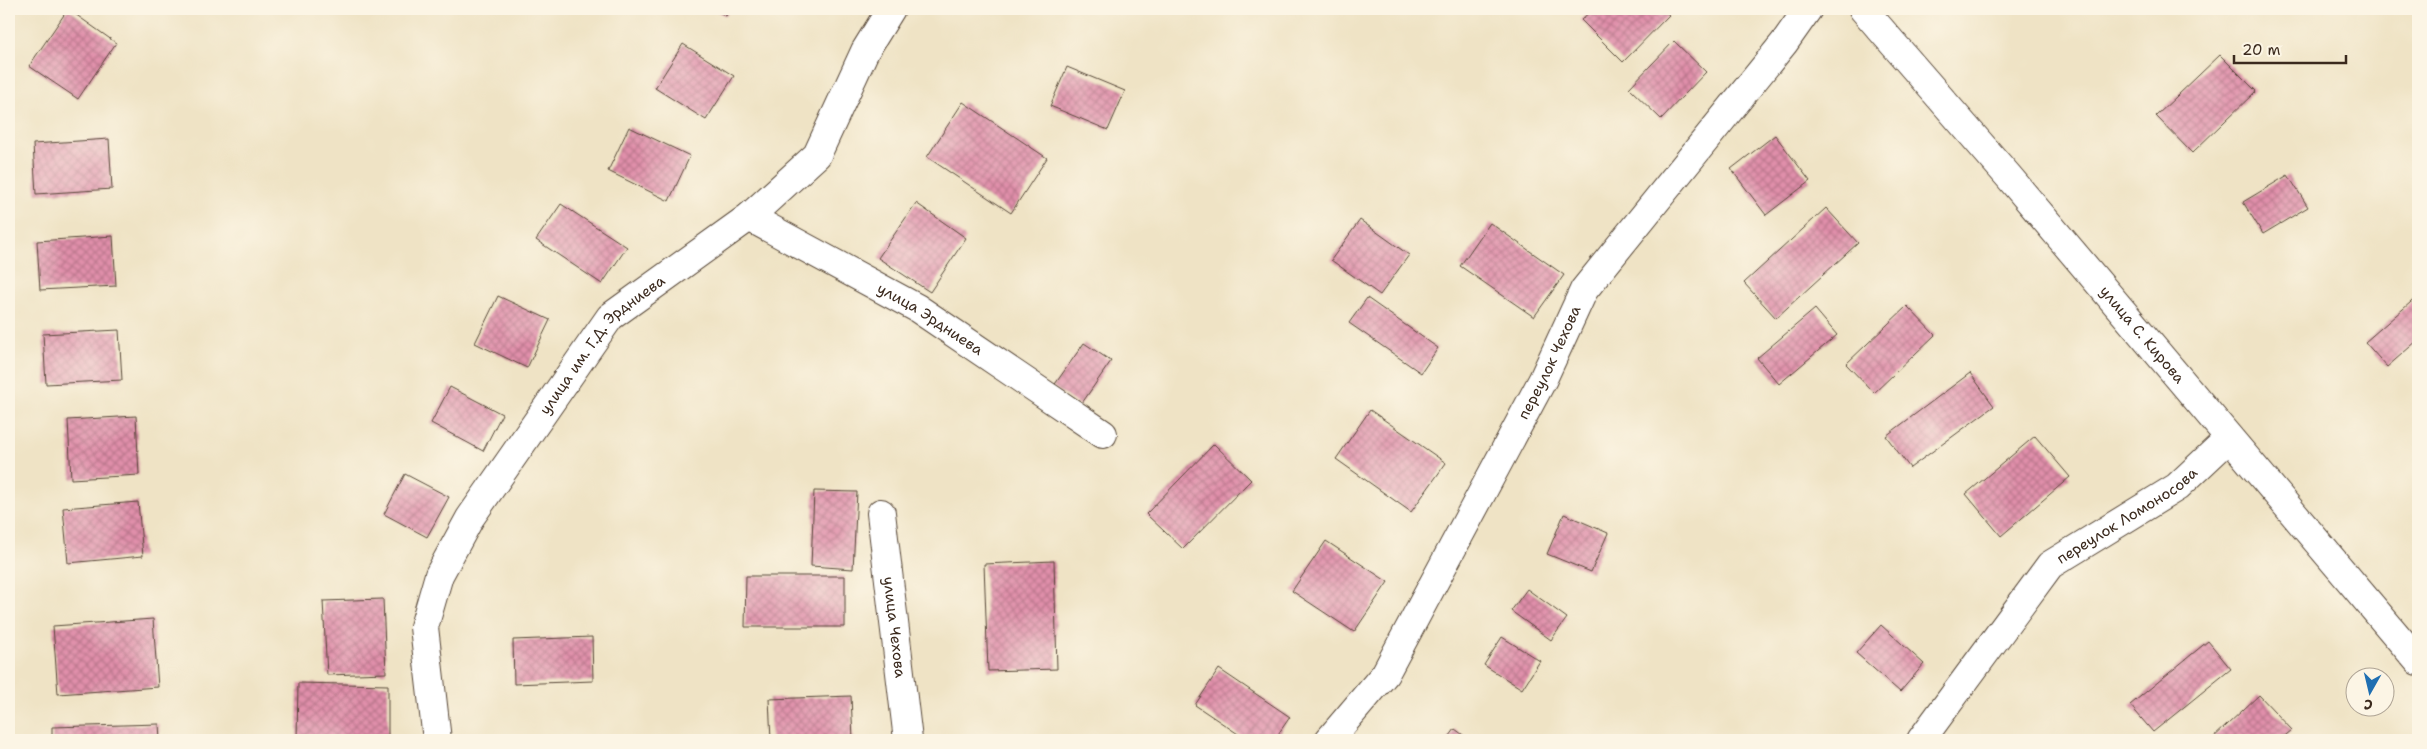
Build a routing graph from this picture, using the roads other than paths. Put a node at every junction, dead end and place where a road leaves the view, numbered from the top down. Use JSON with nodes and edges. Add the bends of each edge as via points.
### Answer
{"nodes":[{"id":1,"x":891,"y":9,"type":"edge"},
{"id":2,"x":1808,"y":9,"type":"edge"},
{"id":3,"x":1864,"y":9,"type":"edge"},
{"id":4,"x":749,"y":217,"type":"junction"},
{"id":5,"x":1103,"y":434,"type":"dead end"},
{"id":6,"x":2229,"y":438,"type":"junction"},
{"id":7,"x":881,"y":513,"type":"dead end"},
{"id":8,"x":2418,"y":661,"type":"edge"},
{"id":9,"x":438,"y":740,"type":"edge"},
{"id":10,"x":908,"y":740,"type":"edge"},
{"id":11,"x":1329,"y":740,"type":"edge"},
{"id":12,"x":1921,"y":740,"type":"edge"}],
"edges":[{"from":1,"to":4,"type":"street","name":"улица им. Г.Д. Эрдниева","via":[[865,51],[817,155]]},
{"from":2,"to":11,"type":"street","name":"переулок Чехова","via":[[1584,290],[1543,379],[1385,674]]},
{"from":3,"to":6,"type":"street","name":"улица С. Кирова"},
{"from":4,"to":5,"type":"street","name":"улица Эрдниева","via":[[917,308]]},
{"from":4,"to":9,"type":"street","name":"улица им. Г.Д. Эрдниева","via":[[610,317],[470,518],[439,575],[424,627]]},
{"from":6,"to":8,"type":"street","name":"улица С. Кирова"},
{"from":6,"to":12,"type":"street","name":"переулок Ломоносова","via":[[2177,487],[2050,565]]},
{"from":7,"to":10,"type":"street","name":"улица Чехова"}]}
